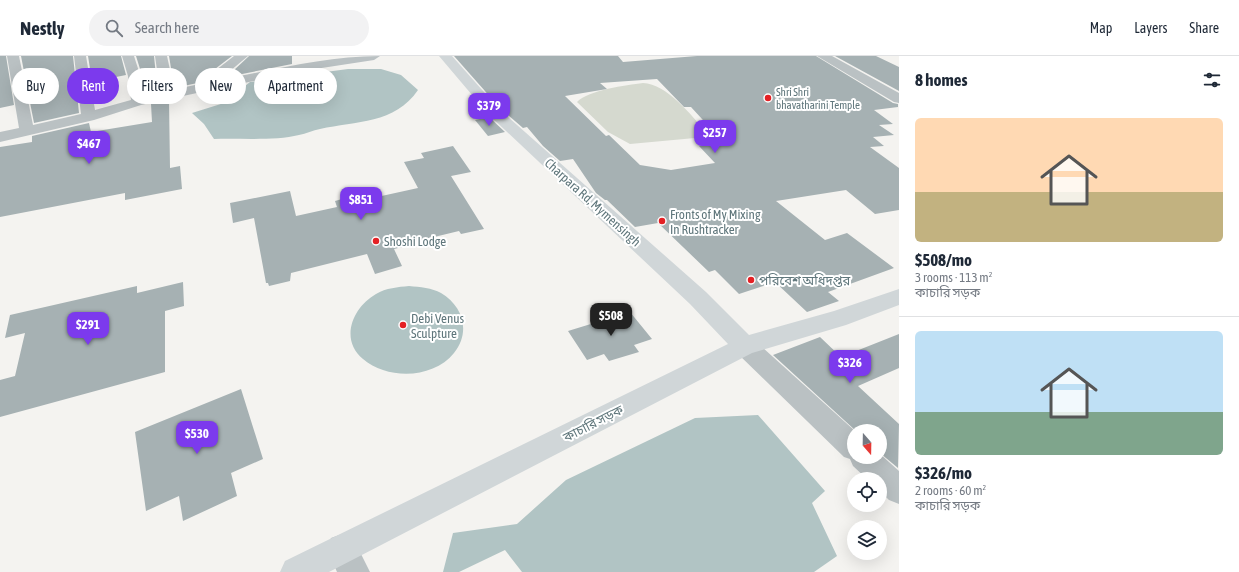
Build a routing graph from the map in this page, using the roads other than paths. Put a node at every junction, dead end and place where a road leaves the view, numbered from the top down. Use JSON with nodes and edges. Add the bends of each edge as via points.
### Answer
{"nodes":[{"id":1,"x":13,"y":56,"type":"edge"},
{"id":2,"x":80,"y":56,"type":"edge"},
{"id":3,"x":128,"y":56,"type":"edge"},
{"id":4,"x":161,"y":56,"type":"edge"},
{"id":5,"x":242,"y":56,"type":"edge"},
{"id":6,"x":374,"y":56,"type":"edge"},
{"id":7,"x":445,"y":56,"type":"edge"},
{"id":8,"x":823,"y":56,"type":"edge"},
{"id":9,"x":299,"y":61,"type":"edge"},
{"id":10,"x":132,"y":68,"type":"edge"},
{"id":11,"x":163,"y":68,"type":"edge"},
{"id":12,"x":226,"y":68,"type":"edge"},
{"id":13,"x":246,"y":77,"type":"edge"},
{"id":14,"x":899,"y":99,"type":"edge"},
{"id":15,"x":131,"y":104,"type":"edge"},
{"id":16,"x":89,"y":117,"type":"junction"},
{"id":17,"x":27,"y":131,"type":"junction"},
{"id":18,"x":0,"y":137,"type":"edge"},
{"id":19,"x":899,"y":297,"type":"edge"},
{"id":20,"x":744,"y":346,"type":"junction"},
{"id":21,"x":847,"y":442,"type":"edge"},
{"id":22,"x":871,"y":464,"type":"edge"},
{"id":23,"x":899,"y":490,"type":"edge"},
{"id":24,"x":348,"y":560,"type":"edge"},
{"id":25,"x":296,"y":572,"type":"edge"}],
"edges":[{"from":1,"to":17,"type":"street"},
{"from":2,"to":16,"type":"street"},
{"from":3,"to":10,"type":"street"},
{"from":4,"to":11,"type":"street"},
{"from":5,"to":12,"type":"street"},
{"from":6,"to":9,"type":"street"},
{"from":7,"to":20,"type":"main road","name":"Charpara Rd, Mymensingh","via":[[494,112],[698,298]]},
{"from":8,"to":14,"type":"street"},
{"from":9,"to":13,"type":"street"},
{"from":15,"to":16,"type":"street"},
{"from":16,"to":17,"type":"street"},
{"from":17,"to":18,"type":"street"},
{"from":19,"to":20,"type":"main road","name":"কাচারি সড়ক","via":[[838,319]]},
{"from":20,"to":21,"type":"street"},
{"from":20,"to":24,"type":"main road","name":"কাচারি সড়ক"},
{"from":22,"to":23,"type":"street"},
{"from":24,"to":25,"type":"main road","name":"কাচারি সড়ক"}]}
